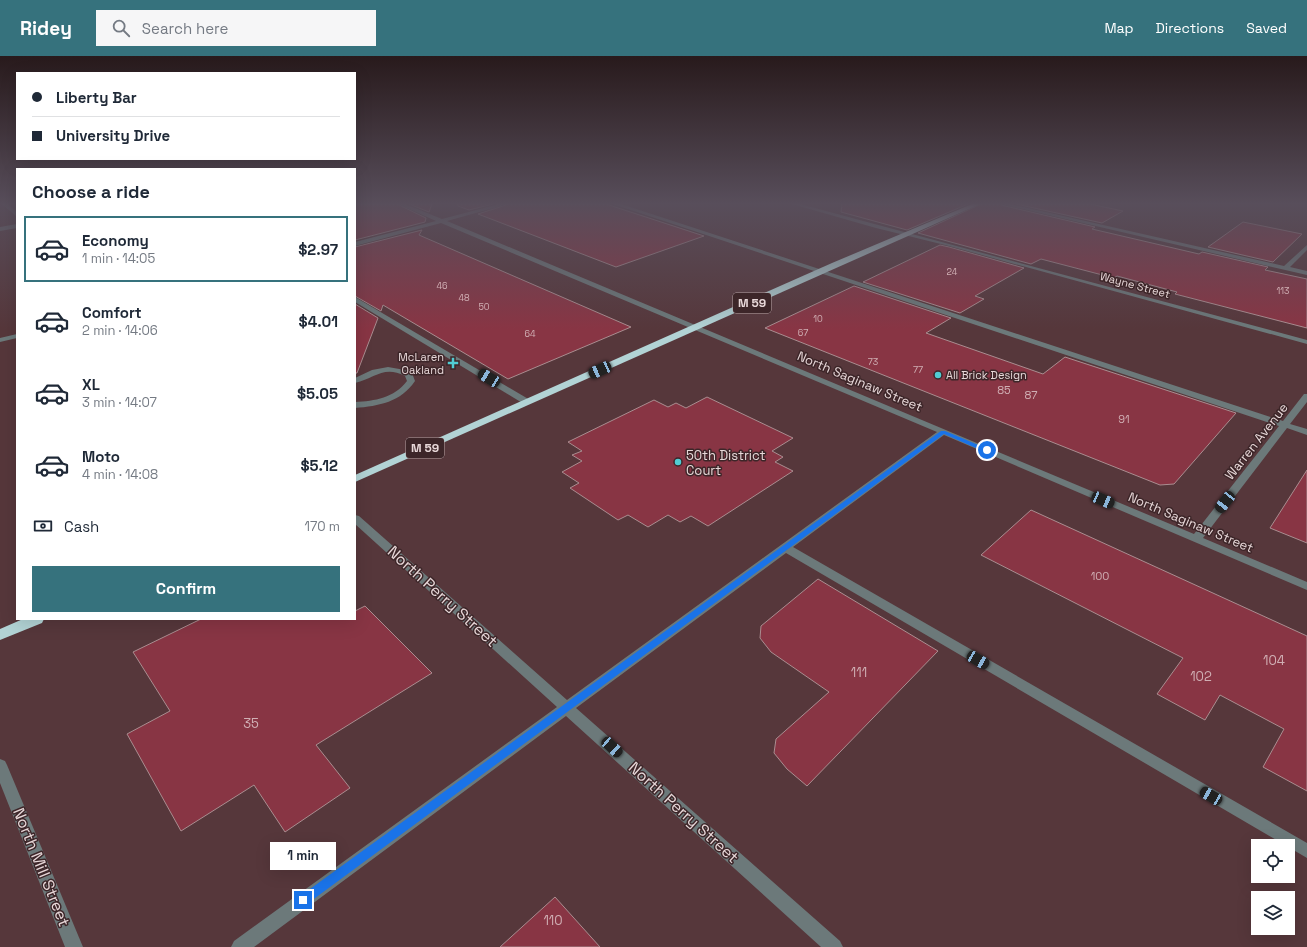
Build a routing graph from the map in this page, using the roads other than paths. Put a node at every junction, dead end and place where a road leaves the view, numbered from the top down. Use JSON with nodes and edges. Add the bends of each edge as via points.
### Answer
{"nodes":[{"id":1,"x":500,"y":246,"type":"edge"},
{"id":2,"x":743,"y":246,"type":"edge"},
{"id":3,"x":880,"y":246,"type":"edge"},
{"id":4,"x":950,"y":246,"type":"edge"},
{"id":5,"x":1187,"y":246,"type":"edge"},
{"id":6,"x":1307,"y":247,"type":"edge"},
{"id":7,"x":1286,"y":268,"type":"junction"},
{"id":8,"x":821,"y":271,"type":"junction"},
{"id":9,"x":1307,"y":273,"type":"edge"},
{"id":10,"x":356,"y":300,"type":"edge"},
{"id":11,"x":696,"y":328,"type":"junction"},
{"id":12,"x":16,"y":336,"type":"edge"},
{"id":13,"x":0,"y":340,"type":"edge"},
{"id":14,"x":1307,"y":342,"type":"edge"},
{"id":15,"x":356,"y":380,"type":"edge"},
{"id":16,"x":1307,"y":396,"type":"edge"},
{"id":17,"x":527,"y":402,"type":"junction"},
{"id":18,"x":356,"y":406,"type":"edge"},
{"id":19,"x":1285,"y":424,"type":"junction"},
{"id":20,"x":943,"y":432,"type":"junction"},
{"id":21,"x":1307,"y":432,"type":"edge"},
{"id":22,"x":356,"y":479,"type":"edge"},
{"id":23,"x":356,"y":519,"type":"edge"},
{"id":24,"x":1196,"y":539,"type":"junction"},
{"id":25,"x":786,"y":548,"type":"junction"},
{"id":26,"x":1307,"y":586,"type":"edge"},
{"id":27,"x":35,"y":620,"type":"edge"},
{"id":28,"x":0,"y":635,"type":"edge"},
{"id":29,"x":567,"y":707,"type":"junction"},
{"id":30,"x":0,"y":764,"type":"edge"},
{"id":31,"x":1307,"y":851,"type":"edge"},
{"id":32,"x":74,"y":947,"type":"edge"},
{"id":33,"x":240,"y":947,"type":"edge"},
{"id":34,"x":834,"y":947,"type":"edge"}],
"edges":[{"from":1,"to":11,"type":"street","name":"North Saginaw Street"},
{"from":2,"to":8,"type":"street"},
{"from":3,"to":8,"type":"highway","number":"M 59"},
{"from":4,"to":14,"type":"street","name":"Wayne Street"},
{"from":5,"to":7,"type":"street"},
{"from":6,"to":7,"type":"street"},
{"from":7,"to":9,"type":"street"},
{"from":8,"to":11,"type":"highway","number":"M 59"},
{"from":8,"to":19,"type":"street"},
{"from":10,"to":17,"type":"street"},
{"from":11,"to":17,"type":"highway","number":"M 59"},
{"from":11,"to":20,"type":"street","name":"North Saginaw Street"},
{"from":12,"to":13,"type":"street"},
{"from":15,"to":18,"type":"street","via":[[373,372],[388,369],[402,371],[409,375],[411,381],[406,389],[384,401]]},
{"from":16,"to":19,"type":"street","name":"Warren Avenue"},
{"from":17,"to":22,"type":"highway","number":"M 59"},
{"from":19,"to":21,"type":"street"},
{"from":19,"to":24,"type":"street","name":"Warren Avenue"},
{"from":20,"to":24,"type":"street","name":"North Saginaw Street"},
{"from":20,"to":25,"type":"street"},
{"from":23,"to":29,"type":"street","name":"North Perry Street"},
{"from":24,"to":26,"type":"street","name":"North Saginaw Street"},
{"from":25,"to":29,"type":"street"},
{"from":25,"to":31,"type":"street"},
{"from":27,"to":28,"type":"highway"},
{"from":29,"to":33,"type":"street"},
{"from":29,"to":34,"type":"street","name":"North Perry Street"},
{"from":30,"to":32,"type":"street","name":"North Mill Street"}]}
